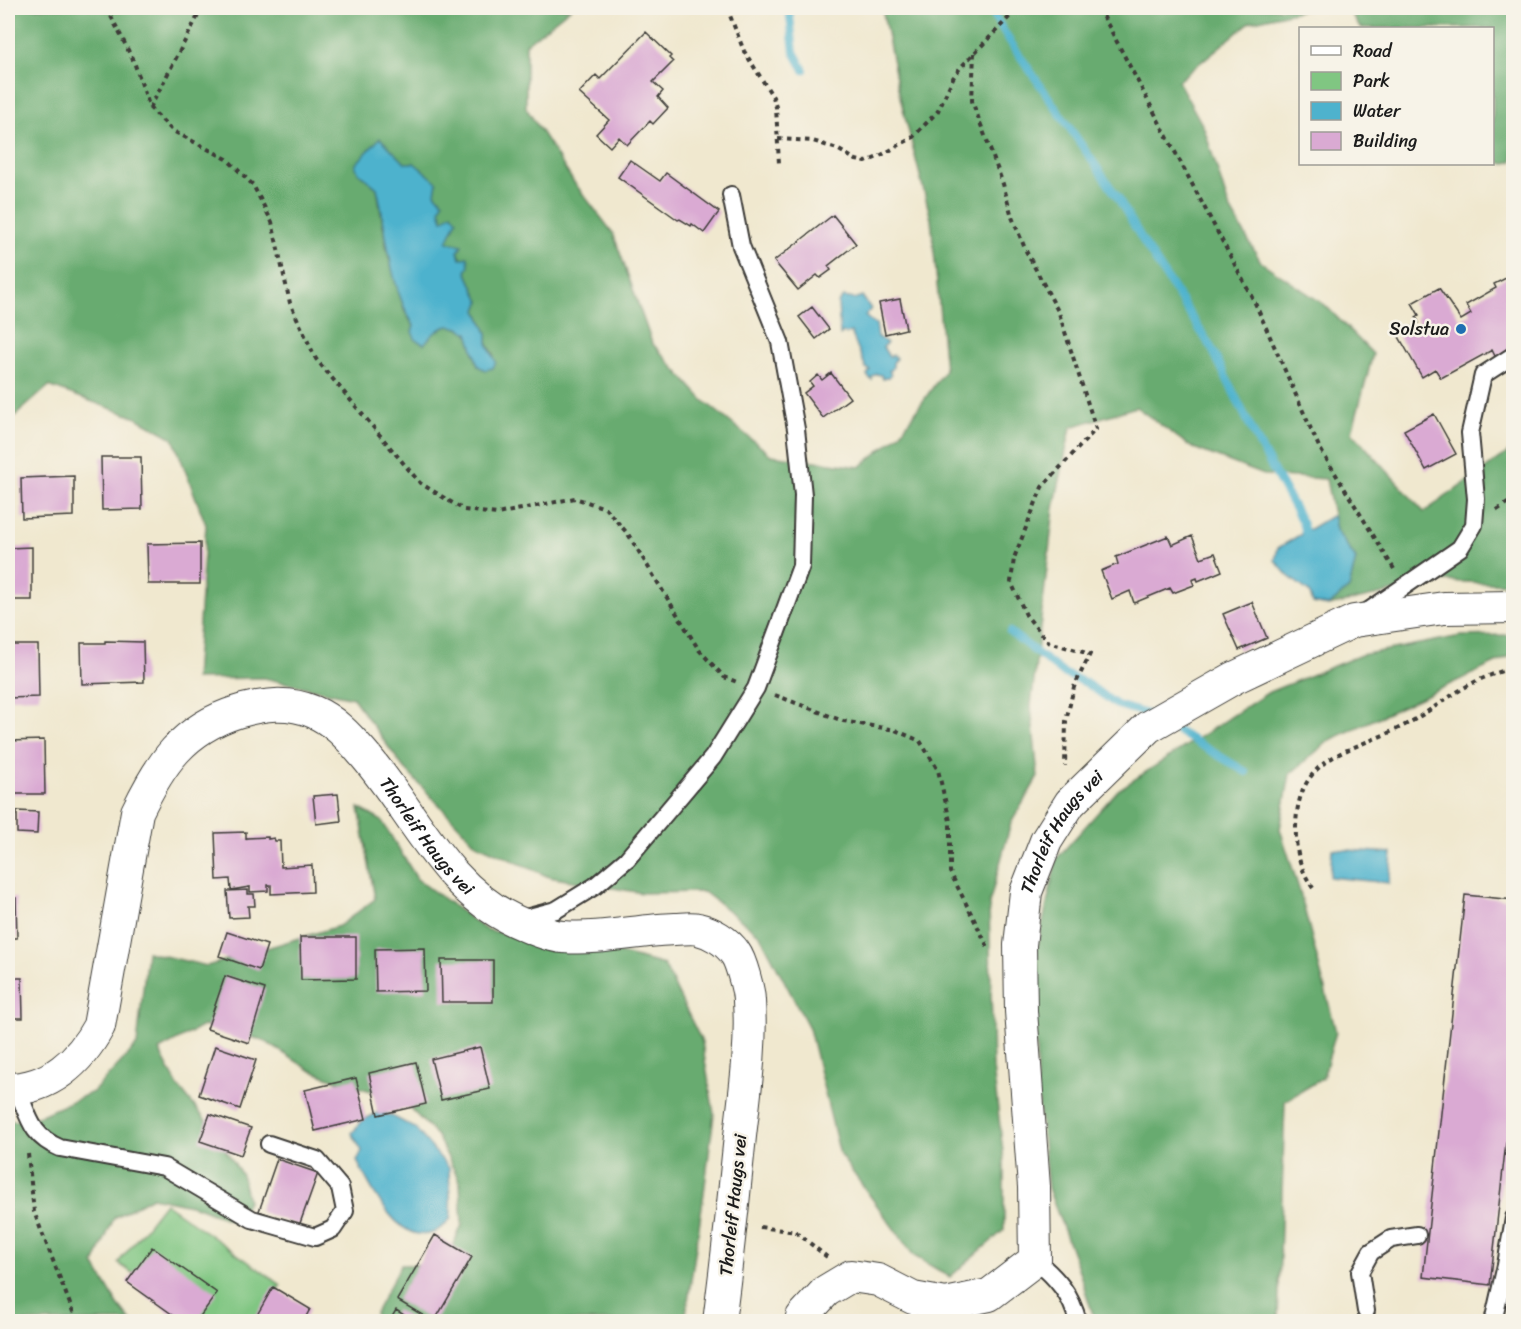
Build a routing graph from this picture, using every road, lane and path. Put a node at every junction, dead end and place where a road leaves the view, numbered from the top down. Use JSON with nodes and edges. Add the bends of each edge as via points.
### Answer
{"nodes":[{"id":1,"x":107,"y":8,"type":"edge"},
{"id":2,"x":202,"y":8,"type":"edge"},
{"id":3,"x":727,"y":8,"type":"edge"},
{"id":4,"x":1018,"y":8,"type":"edge"},
{"id":5,"x":1099,"y":8,"type":"edge"},
{"id":6,"x":974,"y":53,"type":"junction"},
{"id":7,"x":150,"y":108,"type":"junction"},
{"id":8,"x":778,"y":139,"type":"junction"},
{"id":9,"x":779,"y":164,"type":"dead end"},
{"id":10,"x":731,"y":195,"type":"dead end"},
{"id":11,"x":1514,"y":355,"type":"edge"},
{"id":12,"x":1403,"y":586,"type":"junction"},
{"id":13,"x":1514,"y":607,"type":"edge"},
{"id":14,"x":1354,"y":621,"type":"junction"},
{"id":15,"x":1514,"y":667,"type":"edge"},
{"id":16,"x":756,"y":688,"type":"junction"},
{"id":17,"x":1076,"y":797,"type":"junction"},
{"id":18,"x":1313,"y":888,"type":"dead end"},
{"id":19,"x":514,"y":921,"type":"junction"},
{"id":20,"x":994,"y":957,"type":"dead end"},
{"id":21,"x":12,"y":1089,"type":"edge"},
{"id":22,"x":38,"y":1135,"type":"junction"},
{"id":23,"x":269,"y":1144,"type":"dead end"},
{"id":24,"x":733,"y":1207,"type":"junction"},
{"id":25,"x":1514,"y":1218,"type":"edge"},
{"id":26,"x":1417,"y":1235,"type":"dead end"},
{"id":27,"x":1035,"y":1260,"type":"junction"},
{"id":28,"x":851,"y":1276,"type":"junction"},
{"id":29,"x":1366,"y":1311,"type":"dead end"},
{"id":30,"x":77,"y":1322,"type":"edge"},
{"id":31,"x":719,"y":1322,"type":"edge"},
{"id":32,"x":801,"y":1322,"type":"edge"},
{"id":33,"x":1078,"y":1322,"type":"edge"},
{"id":34,"x":1493,"y":1322,"type":"edge"}],
"edges":[{"from":1,"to":7,"type":"path","via":[[134,62]]},
{"from":2,"to":7,"type":"path"},
{"from":3,"to":8,"type":"path","via":[[744,51],[773,97]]},
{"from":4,"to":6,"type":"path"},
{"from":5,"to":12,"type":"path","via":[[1255,303],[1319,447]]},
{"from":6,"to":8,"type":"path","via":[[953,78],[938,111],[912,138],[878,157],[866,162],[813,141]]},
{"from":6,"to":17,"type":"path","via":[[972,101],[1026,251],[1059,313],[1096,429],[1042,488],[1014,558],[1011,582],[1026,615],[1048,642],[1090,654],[1074,687],[1066,721],[1065,775]]},
{"from":7,"to":16,"type":"path","via":[[173,131],[227,159],[253,185],[272,222],[290,303],[316,359],[420,483],[464,510],[497,514],[576,498],[605,508],[628,534],[699,650],[724,677]]},
{"from":8,"to":9,"type":"path"},
{"from":10,"to":16,"type":"lane","via":[[741,246],[780,342],[803,495],[801,566]]},
{"from":11,"to":12,"type":"lane","via":[[1483,375],[1480,387],[1470,433],[1476,499],[1474,525],[1460,548]]},
{"from":12,"to":14,"type":"lane"},
{"from":13,"to":14,"type":"street","name":"Thorleif Haugs vei","via":[[1444,608]]},
{"from":14,"to":17,"type":"street","name":"Thorleif Haugs vei","via":[[1234,678],[1148,727]]},
{"from":15,"to":18,"type":"path","via":[[1479,680],[1413,720],[1313,771],[1297,805],[1296,839],[1303,874]]},
{"from":16,"to":19,"type":"lane","via":[[713,757],[627,859],[595,886],[556,910]]},
{"from":16,"to":20,"type":"path","via":[[843,721],[895,730],[920,741],[938,770],[950,821],[950,872]]},
{"from":17,"to":27,"type":"street","name":"Thorleif Haugs vei","via":[[1046,841],[1026,892],[1020,945]]},
{"from":19,"to":21,"type":"street","name":"Thorleif Haugs vei","via":[[476,897],[440,858],[372,764],[332,723],[316,713],[277,704],[220,717],[171,753],[137,812],[106,994],[94,1036],[58,1074],[38,1084]]},
{"from":19,"to":24,"type":"street","name":"Thorleif Haugs vei","via":[[559,938],[697,929],[722,939],[736,954],[749,998],[749,1048]]},
{"from":21,"to":22,"type":"lane"},
{"from":22,"to":23,"type":"lane","via":[[60,1148],[164,1167],[252,1219],[315,1237],[333,1229],[345,1211],[340,1187],[317,1160]]},
{"from":22,"to":30,"type":"path","via":[[28,1154],[34,1212]]},
{"from":24,"to":28,"type":"path","via":[[757,1226],[796,1232]]},
{"from":24,"to":31,"type":"street","name":"Thorleif Haugs vei"},
{"from":25,"to":34,"type":"lane"},
{"from":26,"to":29,"type":"lane","via":[[1391,1239],[1371,1252],[1360,1272]]},
{"from":27,"to":28,"type":"street","via":[[989,1295],[946,1304],[913,1298],[878,1280]]},
{"from":27,"to":33,"type":"lane","via":[[1066,1290]]},
{"from":28,"to":32,"type":"street","via":[[826,1291]]}]}
